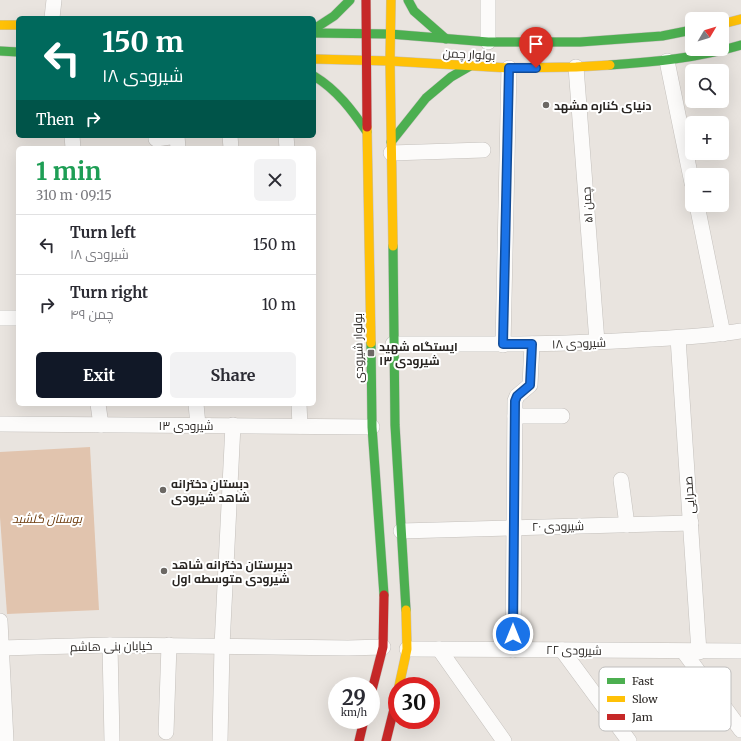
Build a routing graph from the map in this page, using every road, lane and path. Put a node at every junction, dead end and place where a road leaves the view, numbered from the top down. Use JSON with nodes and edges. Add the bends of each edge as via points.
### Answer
{"nodes":[{"id":1,"x":54,"y":0,"type":"edge"},
{"id":2,"x":350,"y":0,"type":"edge"},
{"id":3,"x":366,"y":0,"type":"edge"},
{"id":4,"x":392,"y":0,"type":"edge"},
{"id":5,"x":408,"y":0,"type":"edge"},
{"id":6,"x":488,"y":0,"type":"edge"},
{"id":7,"x":52,"y":16,"type":"edge"},
{"id":8,"x":741,"y":19,"type":"edge"},
{"id":9,"x":729,"y":22,"type":"edge"},
{"id":10,"x":0,"y":25,"type":"edge"},
{"id":11,"x":16,"y":25,"type":"edge"},
{"id":12,"x":316,"y":28,"type":"edge"},
{"id":13,"x":685,"y":31,"type":"edge"},
{"id":14,"x":316,"y":33,"type":"edge"},
{"id":15,"x":367,"y":33,"type":"junction"},
{"id":16,"x":390,"y":34,"type":"junction"},
{"id":17,"x":446,"y":39,"type":"junction"},
{"id":18,"x":488,"y":42,"type":"junction"},
{"id":19,"x":741,"y":45,"type":"edge"},
{"id":20,"x":0,"y":51,"type":"edge"},
{"id":21,"x":16,"y":52,"type":"edge"},
{"id":22,"x":316,"y":59,"type":"edge"},
{"id":23,"x":366,"y":60,"type":"junction"},
{"id":24,"x":390,"y":61,"type":"junction"},
{"id":25,"x":667,"y":61,"type":"junction"},
{"id":26,"x":470,"y":66,"type":"junction"},
{"id":27,"x":576,"y":67,"type":"junction"},
{"id":28,"x":509,"y":68,"type":"junction"},
{"id":29,"x":316,"y":77,"type":"edge"},
{"id":30,"x":367,"y":132,"type":"junction"},
{"id":31,"x":391,"y":147,"type":"junction"},
{"id":32,"x":482,"y":150,"type":"dead end"},
{"id":33,"x":689,"y":168,"type":"edge"},
{"id":34,"x":698,"y":212,"type":"edge"},
{"id":35,"x":0,"y":318,"type":"edge"},
{"id":36,"x":16,"y":318,"type":"edge"},
{"id":37,"x":741,"y":331,"type":"edge"},
{"id":38,"x":723,"y":334,"type":"junction"},
{"id":39,"x":678,"y":338,"type":"junction"},
{"id":40,"x":597,"y":342,"type":"junction"},
{"id":41,"x":393,"y":344,"type":"junction"},
{"id":42,"x":503,"y":344,"type":"junction"},
{"id":43,"x":532,"y":344,"type":"junction"},
{"id":44,"x":98,"y":406,"type":"edge"},
{"id":45,"x":196,"y":406,"type":"edge"},
{"id":46,"x":299,"y":406,"type":"edge"},
{"id":47,"x":515,"y":416,"type":"junction"},
{"id":48,"x":562,"y":416,"type":"dead end"},
{"id":49,"x":0,"y":424,"type":"edge"},
{"id":50,"x":100,"y":425,"type":"junction"},
{"id":51,"x":198,"y":425,"type":"junction"},
{"id":52,"x":233,"y":426,"type":"junction"},
{"id":53,"x":300,"y":426,"type":"junction"},
{"id":54,"x":372,"y":426,"type":"junction"},
{"id":55,"x":621,"y":480,"type":"dead end"},
{"id":56,"x":691,"y":523,"type":"junction"},
{"id":57,"x":627,"y":525,"type":"junction"},
{"id":58,"x":513,"y":527,"type":"junction"},
{"id":59,"x":401,"y":531,"type":"junction"},
{"id":60,"x":0,"y":621,"type":"edge"},
{"id":61,"x":110,"y":645,"type":"junction"},
{"id":62,"x":168,"y":645,"type":"junction"},
{"id":63,"x":222,"y":646,"type":"junction"},
{"id":64,"x":384,"y":647,"type":"junction"},
{"id":65,"x":1,"y":648,"type":"edge"},
{"id":66,"x":408,"y":649,"type":"junction"},
{"id":67,"x":438,"y":650,"type":"junction"},
{"id":68,"x":513,"y":650,"type":"junction"},
{"id":69,"x":562,"y":650,"type":"junction"},
{"id":70,"x":684,"y":652,"type":"junction"},
{"id":71,"x":699,"y":652,"type":"junction"},
{"id":72,"x":741,"y":652,"type":"edge"},
{"id":73,"x":695,"y":667,"type":"edge"},
{"id":74,"x":376,"y":677,"type":"edge"},
{"id":75,"x":402,"y":677,"type":"edge"},
{"id":76,"x":599,"y":700,"type":"edge"},
{"id":77,"x":731,"y":716,"type":"edge"},
{"id":78,"x":362,"y":729,"type":"edge"},
{"id":79,"x":389,"y":729,"type":"edge"},
{"id":80,"x":741,"y":730,"type":"edge"},
{"id":81,"x":622,"y":731,"type":"edge"},
{"id":82,"x":166,"y":732,"type":"dead end"},
{"id":83,"x":6,"y":741,"type":"edge"},
{"id":84,"x":112,"y":741,"type":"edge"},
{"id":85,"x":220,"y":741,"type":"edge"},
{"id":86,"x":359,"y":741,"type":"edge"},
{"id":87,"x":386,"y":741,"type":"edge"},
{"id":88,"x":504,"y":741,"type":"edge"},
{"id":89,"x":629,"y":741,"type":"edge"}],
"edges":[{"from":1,"to":7,"type":"street"},
{"from":2,"to":12,"type":"main road","via":[[334,16]]},
{"from":3,"to":15,"type":"main road","name":"بولوار شیرودی"},
{"from":4,"to":16,"type":"main road"},
{"from":5,"to":17,"type":"main road","via":[[414,11]]},
{"from":6,"to":18,"type":"street"},
{"from":8,"to":9,"type":"main road"},
{"from":10,"to":11,"type":"main road"},
{"from":13,"to":18,"type":"main road","name":"بولوار چمن","via":[[662,36],[580,42]]},
{"from":14,"to":15,"type":"main road","name":"بولوار چمن"},
{"from":15,"to":16,"type":"main road","name":"بولوار چمن"},
{"from":15,"to":23,"type":"main road","name":"بولوار شیرودی"},
{"from":16,"to":17,"type":"main road","name":"بولوار چمن"},
{"from":16,"to":24,"type":"main road"},
{"from":17,"to":18,"type":"main road","name":"بولوار چمن"},
{"from":19,"to":25,"type":"main road","name":"بولوار چمن"},
{"from":20,"to":21,"type":"main road"},
{"from":22,"to":23,"type":"main road","name":"بولوار چمن"},
{"from":23,"to":24,"type":"main road","name":"بولوار چمن"},
{"from":23,"to":30,"type":"main road","name":"بولوار شیرودی"},
{"from":24,"to":26,"type":"main road","name":"بولوار چمن"},
{"from":24,"to":31,"type":"main road"},
{"from":25,"to":27,"type":"main road","name":"بولوار چمن"},
{"from":25,"to":33,"type":"street"},
{"from":26,"to":28,"type":"main road","name":"بولوار چمن"},
{"from":26,"to":31,"type":"main road","via":[[451,77],[426,98]]},
{"from":27,"to":28,"type":"main road","name":"بولوار چمن"},
{"from":27,"to":40,"type":"street","name":"چمن ۵۱"},
{"from":28,"to":42,"type":"street"},
{"from":29,"to":30,"type":"main road","via":[[344,98]]},
{"from":30,"to":54,"type":"main road","name":"بولوار شیرودی"},
{"from":31,"to":32,"type":"street"},
{"from":31,"to":41,"type":"main road"},
{"from":34,"to":38,"type":"street"},
{"from":35,"to":36,"type":"street"},
{"from":37,"to":38,"type":"street","name":"شیرودی ۱۸"},
{"from":38,"to":39,"type":"street","name":"شیرودی ۱۸"},
{"from":39,"to":40,"type":"street","name":"شیرودی ۱۸"},
{"from":39,"to":56,"type":"street","name":"صحرایی"},
{"from":40,"to":43,"type":"street","name":"شیرودی ۱۸"},
{"from":41,"to":42,"type":"street","name":"شیرودی ۱۸"},
{"from":41,"to":59,"type":"main road"},
{"from":42,"to":43,"type":"street","name":"شیرودی ۱۸"},
{"from":43,"to":47,"type":"street","via":[[530,385],[515,398]]},
{"from":44,"to":50,"type":"street"},
{"from":45,"to":51,"type":"street"},
{"from":46,"to":53,"type":"street"},
{"from":47,"to":48,"type":"street"},
{"from":47,"to":58,"type":"street"},
{"from":49,"to":50,"type":"street","name":"شیرودی ۱۳"},
{"from":50,"to":51,"type":"street","name":"شیرودی ۱۳"},
{"from":51,"to":52,"type":"street","name":"شیرودی ۱۳"},
{"from":52,"to":53,"type":"street","name":"شیرودی ۱۳"},
{"from":52,"to":63,"type":"street"},
{"from":53,"to":54,"type":"street","name":"شیرودی ۱۳"},
{"from":54,"to":64,"type":"main road","name":"بولوار شیرودی","via":[[384,601]]},
{"from":55,"to":57,"type":"street"},
{"from":56,"to":57,"type":"street","name":"شیرودی ۲۰"},
{"from":56,"to":71,"type":"street","name":"صحرایی"},
{"from":57,"to":58,"type":"street","name":"شیرودی ۲۰"},
{"from":58,"to":59,"type":"street","name":"شیرودی ۲۰"},
{"from":58,"to":68,"type":"street"},
{"from":59,"to":66,"type":"main road"},
{"from":60,"to":65,"type":"street"},
{"from":61,"to":62,"type":"street","name":"خیابان بنی هاشم"},
{"from":61,"to":65,"type":"street","name":"خیابان بنی هاشم"},
{"from":61,"to":84,"type":"street"},
{"from":62,"to":63,"type":"street","name":"خیابان بنی هاشم"},
{"from":62,"to":82,"type":"street"},
{"from":63,"to":64,"type":"street","name":"خیابان بنی هاشم"},
{"from":63,"to":85,"type":"street"},
{"from":64,"to":74,"type":"main road","name":"بولوار شیرودی"},
{"from":65,"to":83,"type":"street"},
{"from":66,"to":67,"type":"street","name":"شیرودی ۲۲"},
{"from":66,"to":75,"type":"main road"},
{"from":67,"to":68,"type":"street","name":"شیرودی ۲۲"},
{"from":67,"to":88,"type":"street"},
{"from":68,"to":69,"type":"street","name":"شیرودی ۲۲"},
{"from":69,"to":70,"type":"street","name":"شیرودی ۲۲"},
{"from":69,"to":76,"type":"street"},
{"from":70,"to":71,"type":"street","name":"شیرودی ۲۲"},
{"from":70,"to":73,"type":"street"},
{"from":71,"to":72,"type":"street","name":"شیرودی ۲۲"},
{"from":77,"to":80,"type":"street"},
{"from":78,"to":86,"type":"main road"},
{"from":79,"to":87,"type":"main road"},
{"from":81,"to":89,"type":"street"}]}
